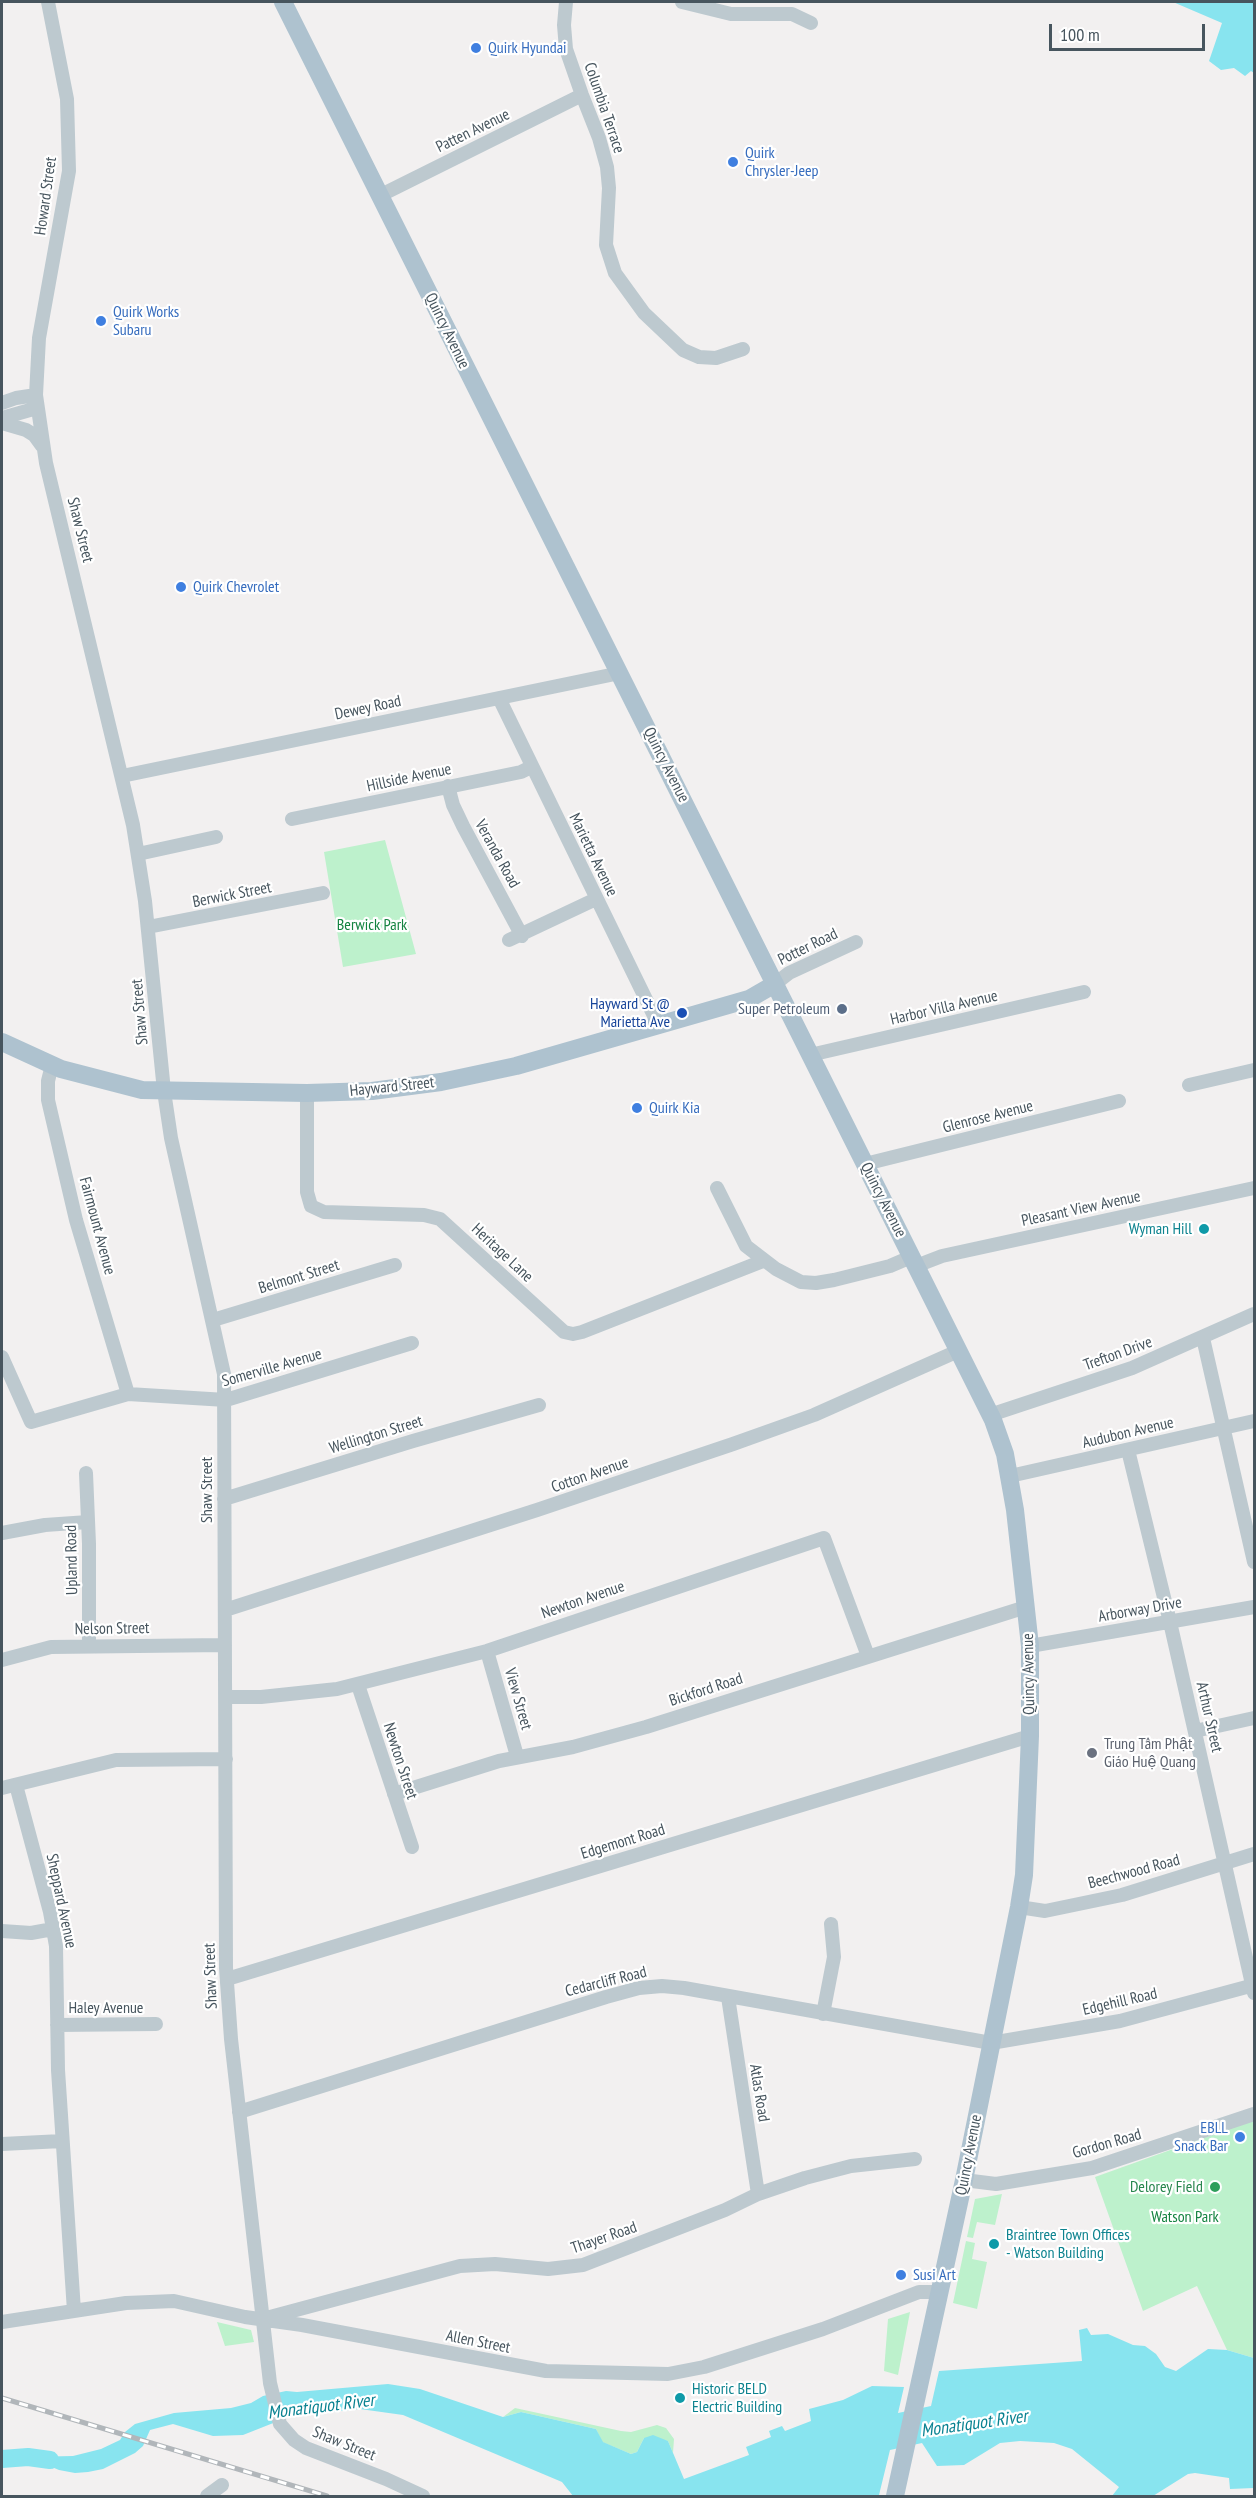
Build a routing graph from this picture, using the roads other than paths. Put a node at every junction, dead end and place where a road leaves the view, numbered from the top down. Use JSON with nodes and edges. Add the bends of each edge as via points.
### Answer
{"nodes":[{"id":1,"x":48,"y":2,"type":"edge"},
{"id":2,"x":283,"y":2,"type":"edge"},
{"id":3,"x":566,"y":2,"type":"edge"},
{"id":4,"x":682,"y":2,"type":"edge"},
{"id":5,"x":811,"y":22,"type":"dead end"},
{"id":6,"x":582,"y":95,"type":"junction"},
{"id":7,"x":379,"y":196,"type":"junction"},
{"id":8,"x":743,"y":350,"type":"dead end"},
{"id":9,"x":37,"y":401,"type":"junction"},
{"id":10,"x":2,"y":403,"type":"edge"},
{"id":11,"x":2,"y":418,"type":"edge"},
{"id":12,"x":2,"y":423,"type":"edge"},
{"id":13,"x":44,"y":451,"type":"junction"},
{"id":14,"x":620,"y":673,"type":"junction"},
{"id":15,"x":499,"y":698,"type":"junction"},
{"id":16,"x":531,"y":767,"type":"junction"},
{"id":17,"x":122,"y":776,"type":"junction"},
{"id":18,"x":448,"y":786,"type":"junction"},
{"id":19,"x":292,"y":819,"type":"dead end"},
{"id":20,"x":216,"y":837,"type":"dead end"},
{"id":21,"x":138,"y":854,"type":"junction"},
{"id":22,"x":323,"y":893,"type":"dead end"},
{"id":23,"x":596,"y":899,"type":"junction"},
{"id":24,"x":148,"y":927,"type":"junction"},
{"id":25,"x":522,"y":936,"type":"junction"},
{"id":26,"x":509,"y":940,"type":"dead end"},
{"id":27,"x":856,"y":942,"type":"dead end"},
{"id":28,"x":775,"y":984,"type":"junction"},
{"id":29,"x":1084,"y":992,"type":"dead end"},
{"id":30,"x":659,"y":1026,"type":"junction"},
{"id":31,"x":2,"y":1042,"type":"edge"},
{"id":32,"x":810,"y":1055,"type":"junction"},
{"id":33,"x":52,"y":1065,"type":"junction"},
{"id":34,"x":1254,"y":1070,"type":"edge"},
{"id":35,"x":1189,"y":1084,"type":"dead end"},
{"id":36,"x":164,"y":1091,"type":"junction"},
{"id":37,"x":307,"y":1093,"type":"junction"},
{"id":38,"x":1119,"y":1101,"type":"dead end"},
{"id":39,"x":865,"y":1164,"type":"junction"},
{"id":40,"x":717,"y":1188,"type":"dead end"},
{"id":41,"x":1254,"y":1188,"type":"edge"},
{"id":42,"x":763,"y":1261,"type":"junction"},
{"id":43,"x":914,"y":1261,"type":"junction"},
{"id":44,"x":395,"y":1265,"type":"dead end"},
{"id":45,"x":1254,"y":1314,"type":"edge"},
{"id":46,"x":213,"y":1320,"type":"junction"},
{"id":47,"x":1203,"y":1338,"type":"junction"},
{"id":48,"x":412,"y":1343,"type":"dead end"},
{"id":49,"x":958,"y":1351,"type":"junction"},
{"id":50,"x":2,"y":1357,"type":"edge"},
{"id":51,"x":128,"y":1394,"type":"junction"},
{"id":52,"x":226,"y":1400,"type":"junction"},
{"id":53,"x":539,"y":1406,"type":"dead end"},
{"id":54,"x":990,"y":1415,"type":"junction"},
{"id":55,"x":1254,"y":1421,"type":"edge"},
{"id":56,"x":1224,"y":1428,"type":"junction"},
{"id":57,"x":1128,"y":1449,"type":"junction"},
{"id":58,"x":86,"y":1473,"type":"dead end"},
{"id":59,"x":1010,"y":1476,"type":"junction"},
{"id":60,"x":224,"y":1499,"type":"junction"},
{"id":61,"x":88,"y":1522,"type":"junction"},
{"id":62,"x":2,"y":1533,"type":"edge"},
{"id":63,"x":1254,"y":1562,"type":"edge"},
{"id":64,"x":1026,"y":1607,"type":"junction"},
{"id":65,"x":1254,"y":1607,"type":"edge"},
{"id":66,"x":225,"y":1610,"type":"junction"},
{"id":67,"x":1170,"y":1622,"type":"junction"},
{"id":68,"x":225,"y":1645,"type":"junction"},
{"id":69,"x":89,"y":1646,"type":"junction"},
{"id":70,"x":1030,"y":1646,"type":"junction"},
{"id":71,"x":487,"y":1651,"type":"junction"},
{"id":72,"x":868,"y":1656,"type":"junction"},
{"id":73,"x":2,"y":1660,"type":"edge"},
{"id":74,"x":358,"y":1685,"type":"junction"},
{"id":75,"x":226,"y":1697,"type":"junction"},
{"id":76,"x":1254,"y":1718,"type":"edge"},
{"id":77,"x":1195,"y":1731,"type":"junction"},
{"id":78,"x":1030,"y":1736,"type":"junction"},
{"id":79,"x":517,"y":1756,"type":"junction"},
{"id":80,"x":226,"y":1758,"type":"junction"},
{"id":81,"x":16,"y":1785,"type":"junction"},
{"id":82,"x":2,"y":1788,"type":"edge"},
{"id":83,"x":394,"y":1794,"type":"junction"},
{"id":84,"x":412,"y":1847,"type":"dead end"},
{"id":85,"x":1254,"y":1854,"type":"edge"},
{"id":86,"x":1225,"y":1863,"type":"junction"},
{"id":87,"x":1019,"y":1907,"type":"junction"},
{"id":88,"x":831,"y":1924,"type":"dead end"},
{"id":89,"x":53,"y":1929,"type":"junction"},
{"id":90,"x":2,"y":1931,"type":"edge"},
{"id":91,"x":227,"y":1979,"type":"junction"},
{"id":92,"x":1254,"y":1988,"type":"edge"},
{"id":93,"x":728,"y":1997,"type":"junction"},
{"id":94,"x":823,"y":2014,"type":"junction"},
{"id":95,"x":156,"y":2024,"type":"dead end"},
{"id":96,"x":57,"y":2025,"type":"junction"},
{"id":97,"x":991,"y":2043,"type":"junction"},
{"id":98,"x":239,"y":2112,"type":"junction"},
{"id":99,"x":1254,"y":2114,"type":"edge"},
{"id":100,"x":62,"y":2141,"type":"junction"},
{"id":101,"x":2,"y":2144,"type":"edge"},
{"id":102,"x":915,"y":2160,"type":"dead end"},
{"id":103,"x":964,"y":2180,"type":"junction"},
{"id":104,"x":758,"y":2194,"type":"junction"},
{"id":105,"x":940,"y":2292,"type":"junction"},
{"id":106,"x":74,"y":2311,"type":"junction"},
{"id":107,"x":262,"y":2319,"type":"junction"},
{"id":108,"x":2,"y":2322,"type":"edge"},
{"id":109,"x":222,"y":2485,"type":"dead end"},
{"id":110,"x":207,"y":2496,"type":"edge"},
{"id":111,"x":423,"y":2496,"type":"edge"},
{"id":112,"x":895,"y":2496,"type":"edge"}],
"edges":[{"from":1,"to":9,"type":"street","name":"Howard Street","via":[[67,99],[69,171],[40,332]]},
{"from":2,"to":7,"type":"main road","name":"Quincy Avenue"},
{"from":3,"to":6,"type":"street","name":"Columbia Terrace","via":[[565,41]]},
{"from":4,"to":5,"type":"street","via":[[731,14],[792,14]]},
{"from":6,"to":7,"type":"street","name":"Patten Avenue"},
{"from":6,"to":8,"type":"street","name":"Columbia Terrace","via":[[607,167],[607,251],[623,286],[683,350],[699,357],[716,358]]},
{"from":7,"to":14,"type":"main road","name":"Quincy Avenue"},
{"from":9,"to":10,"type":"street","via":[[16,398]]},
{"from":9,"to":11,"type":"street"},
{"from":9,"to":13,"type":"street","name":"Shaw Street"},
{"from":12,"to":13,"type":"street","via":[[30,432]]},
{"from":13,"to":17,"type":"street","name":"Shaw Street"},
{"from":14,"to":15,"type":"street","name":"Dewey Road"},
{"from":14,"to":28,"type":"main road","name":"Quincy Avenue"},
{"from":15,"to":16,"type":"street","name":"Marietta Avenue"},
{"from":15,"to":17,"type":"street","name":"Dewey Road"},
{"from":16,"to":18,"type":"street","name":"Hillside Avenue"},
{"from":16,"to":23,"type":"street","name":"Marietta Avenue"},
{"from":17,"to":21,"type":"street","name":"Shaw Street"},
{"from":18,"to":19,"type":"street","name":"Hillside Avenue"},
{"from":18,"to":25,"type":"street","name":"Veranda Road","via":[[463,826]]},
{"from":20,"to":21,"type":"street"},
{"from":21,"to":24,"type":"street","name":"Shaw Street"},
{"from":22,"to":24,"type":"street","name":"Berwick Street"},
{"from":23,"to":25,"type":"street"},
{"from":23,"to":30,"type":"street","name":"Marietta Avenue"},
{"from":24,"to":36,"type":"street","name":"Shaw Street"},
{"from":25,"to":26,"type":"street"},
{"from":27,"to":28,"type":"street","name":"Potter Road","via":[[789,972]]},
{"from":28,"to":30,"type":"main road","name":"Hayward Street","via":[[749,999]]},
{"from":28,"to":32,"type":"main road","name":"Quincy Avenue"},
{"from":29,"to":32,"type":"street","name":"Harbor Villa Avenue"},
{"from":30,"to":37,"type":"main road","name":"Hayward Street","via":[[466,1078],[385,1090]]},
{"from":31,"to":33,"type":"main road","name":"Hayward Street"},
{"from":32,"to":39,"type":"main road","name":"Quincy Avenue"},
{"from":33,"to":36,"type":"main road","name":"Hayward Street","via":[[125,1087]]},
{"from":33,"to":51,"type":"street","name":"Fairmount Avenue","via":[[48,1100],[76,1220]]},
{"from":34,"to":35,"type":"street"},
{"from":36,"to":37,"type":"main road","name":"Hayward Street"},
{"from":36,"to":46,"type":"street","name":"Shaw Street"},
{"from":37,"to":42,"type":"street","name":"Heritage Lane","via":[[307,1192],[311,1206],[324,1212],[424,1215],[440,1219],[564,1332],[582,1332]]},
{"from":38,"to":39,"type":"street","name":"Glenrose Avenue"},
{"from":39,"to":43,"type":"main road","name":"Quincy Avenue"},
{"from":40,"to":42,"type":"street","name":"Pleasant View Avenue","via":[[746,1246]]},
{"from":41,"to":43,"type":"street","name":"Pleasant View Avenue"},
{"from":42,"to":43,"type":"street","name":"Pleasant View Avenue","via":[[791,1277],[816,1283]]},
{"from":43,"to":49,"type":"main road","name":"Quincy Avenue"},
{"from":44,"to":46,"type":"street","name":"Belmont Street"},
{"from":45,"to":47,"type":"street","name":"Trefton Drive"},
{"from":46,"to":52,"type":"street","name":"Shaw Street"},
{"from":47,"to":54,"type":"street","name":"Trefton Drive","via":[[1126,1370]]},
{"from":47,"to":56,"type":"street"},
{"from":48,"to":52,"type":"street","name":"Somerville Avenue"},
{"from":49,"to":54,"type":"main road","name":"Quincy Avenue"},
{"from":49,"to":66,"type":"street","name":"Cotton Avenue","via":[[814,1415],[743,1441]]},
{"from":50,"to":51,"type":"street","name":"Somerville Avenue","via":[[31,1422]]},
{"from":51,"to":52,"type":"street","name":"Somerville Avenue"},
{"from":52,"to":60,"type":"street","name":"Shaw Street"},
{"from":53,"to":60,"type":"street","name":"Wellington Street"},
{"from":54,"to":59,"type":"main road","name":"Quincy Avenue"},
{"from":55,"to":56,"type":"street","name":"Audubon Avenue"},
{"from":56,"to":57,"type":"street","name":"Audubon Avenue"},
{"from":56,"to":63,"type":"street"},
{"from":57,"to":59,"type":"street","name":"Audubon Avenue"},
{"from":57,"to":67,"type":"street","name":"Arthur Street"},
{"from":58,"to":61,"type":"street","name":"Upland Road"},
{"from":59,"to":64,"type":"main road","name":"Quincy Avenue"},
{"from":60,"to":66,"type":"street","name":"Shaw Street"},
{"from":61,"to":62,"type":"street"},
{"from":61,"to":69,"type":"street","name":"Upland Road"},
{"from":64,"to":70,"type":"main road","name":"Quincy Avenue"},
{"from":64,"to":72,"type":"street","name":"Bickford Road"},
{"from":65,"to":67,"type":"street","name":"Arborway Drive"},
{"from":66,"to":68,"type":"street","name":"Shaw Street"},
{"from":67,"to":70,"type":"street","name":"Arborway Drive"},
{"from":67,"to":77,"type":"street","name":"Arthur Street"},
{"from":68,"to":69,"type":"street","name":"Nelson Street"},
{"from":68,"to":75,"type":"street","name":"Shaw Street"},
{"from":69,"to":73,"type":"street","name":"Nelson Street","via":[[43,1648]]},
{"from":70,"to":78,"type":"main road","name":"Quincy Avenue"},
{"from":71,"to":72,"type":"street","name":"Newton Avenue","via":[[824,1538]]},
{"from":71,"to":74,"type":"street","name":"Newton Avenue"},
{"from":71,"to":79,"type":"street","name":"View Street"},
{"from":72,"to":79,"type":"street","name":"Bickford Road","via":[[646,1727],[573,1747]]},
{"from":74,"to":75,"type":"street","name":"Newton Avenue","via":[[271,1697]]},
{"from":74,"to":83,"type":"street","name":"Newton Street"},
{"from":75,"to":80,"type":"street","name":"Shaw Street"},
{"from":76,"to":77,"type":"street"},
{"from":77,"to":86,"type":"street","name":"Arthur Street"},
{"from":78,"to":87,"type":"main road","name":"Quincy Avenue"},
{"from":78,"to":91,"type":"street","name":"Edgemont Road"},
{"from":79,"to":83,"type":"street","name":"Bickford Road"},
{"from":80,"to":81,"type":"street","via":[[116,1760]]},
{"from":80,"to":91,"type":"street","name":"Shaw Street"},
{"from":81,"to":82,"type":"street"},
{"from":81,"to":89,"type":"street","name":"Sheppard Avenue"},
{"from":83,"to":84,"type":"street","name":"Newton Street"},
{"from":85,"to":86,"type":"street","name":"Beechwood Road"},
{"from":86,"to":87,"type":"street","name":"Beechwood Road","via":[[1111,1897],[1045,1911]]},
{"from":86,"to":92,"type":"street","name":"Arthur Street"},
{"from":87,"to":97,"type":"main road","name":"Quincy Avenue"},
{"from":88,"to":94,"type":"street","via":[[834,1957]]},
{"from":89,"to":90,"type":"street","via":[[35,1933]]},
{"from":89,"to":96,"type":"street","name":"Sheppard Avenue"},
{"from":91,"to":98,"type":"street","name":"Shaw Street"},
{"from":92,"to":97,"type":"street","name":"Edgehill Road","via":[[1120,2021]]},
{"from":93,"to":94,"type":"street","name":"Cedarcliff Road"},
{"from":93,"to":98,"type":"street","name":"Cedarcliff Road","via":[[684,1988],[639,1988]]},
{"from":93,"to":104,"type":"street","name":"Atlas Road"},
{"from":94,"to":97,"type":"street","name":"Cedarcliff Road"},
{"from":95,"to":96,"type":"street","name":"Haley Avenue"},
{"from":96,"to":100,"type":"street","name":"Sheppard Avenue"},
{"from":97,"to":103,"type":"main road","name":"Quincy Avenue"},
{"from":98,"to":107,"type":"street","name":"Shaw Street"},
{"from":99,"to":103,"type":"street","name":"Gordon Road","via":[[1092,2168],[996,2184]]},
{"from":100,"to":101,"type":"street"},
{"from":100,"to":106,"type":"street","name":"Sheppard Avenue"},
{"from":102,"to":104,"type":"street","name":"Thayer Road","via":[[851,2166]]},
{"from":103,"to":105,"type":"main road","name":"Quincy Avenue"},
{"from":104,"to":107,"type":"street","name":"Thayer Road","via":[[583,2265],[541,2269],[495,2264],[460,2266]]},
{"from":105,"to":107,"type":"street","name":"Allen Street","via":[[919,2292],[801,2336],[704,2367],[668,2374],[546,2371]]},
{"from":105,"to":112,"type":"main road","name":"Quincy Avenue"},
{"from":106,"to":107,"type":"street","name":"Allen Street","via":[[165,2301]]},
{"from":106,"to":108,"type":"street","name":"Allen Street"},
{"from":107,"to":111,"type":"street","name":"Shaw Street","via":[[270,2383],[283,2428],[306,2448]]},
{"from":109,"to":110,"type":"street"}]}
